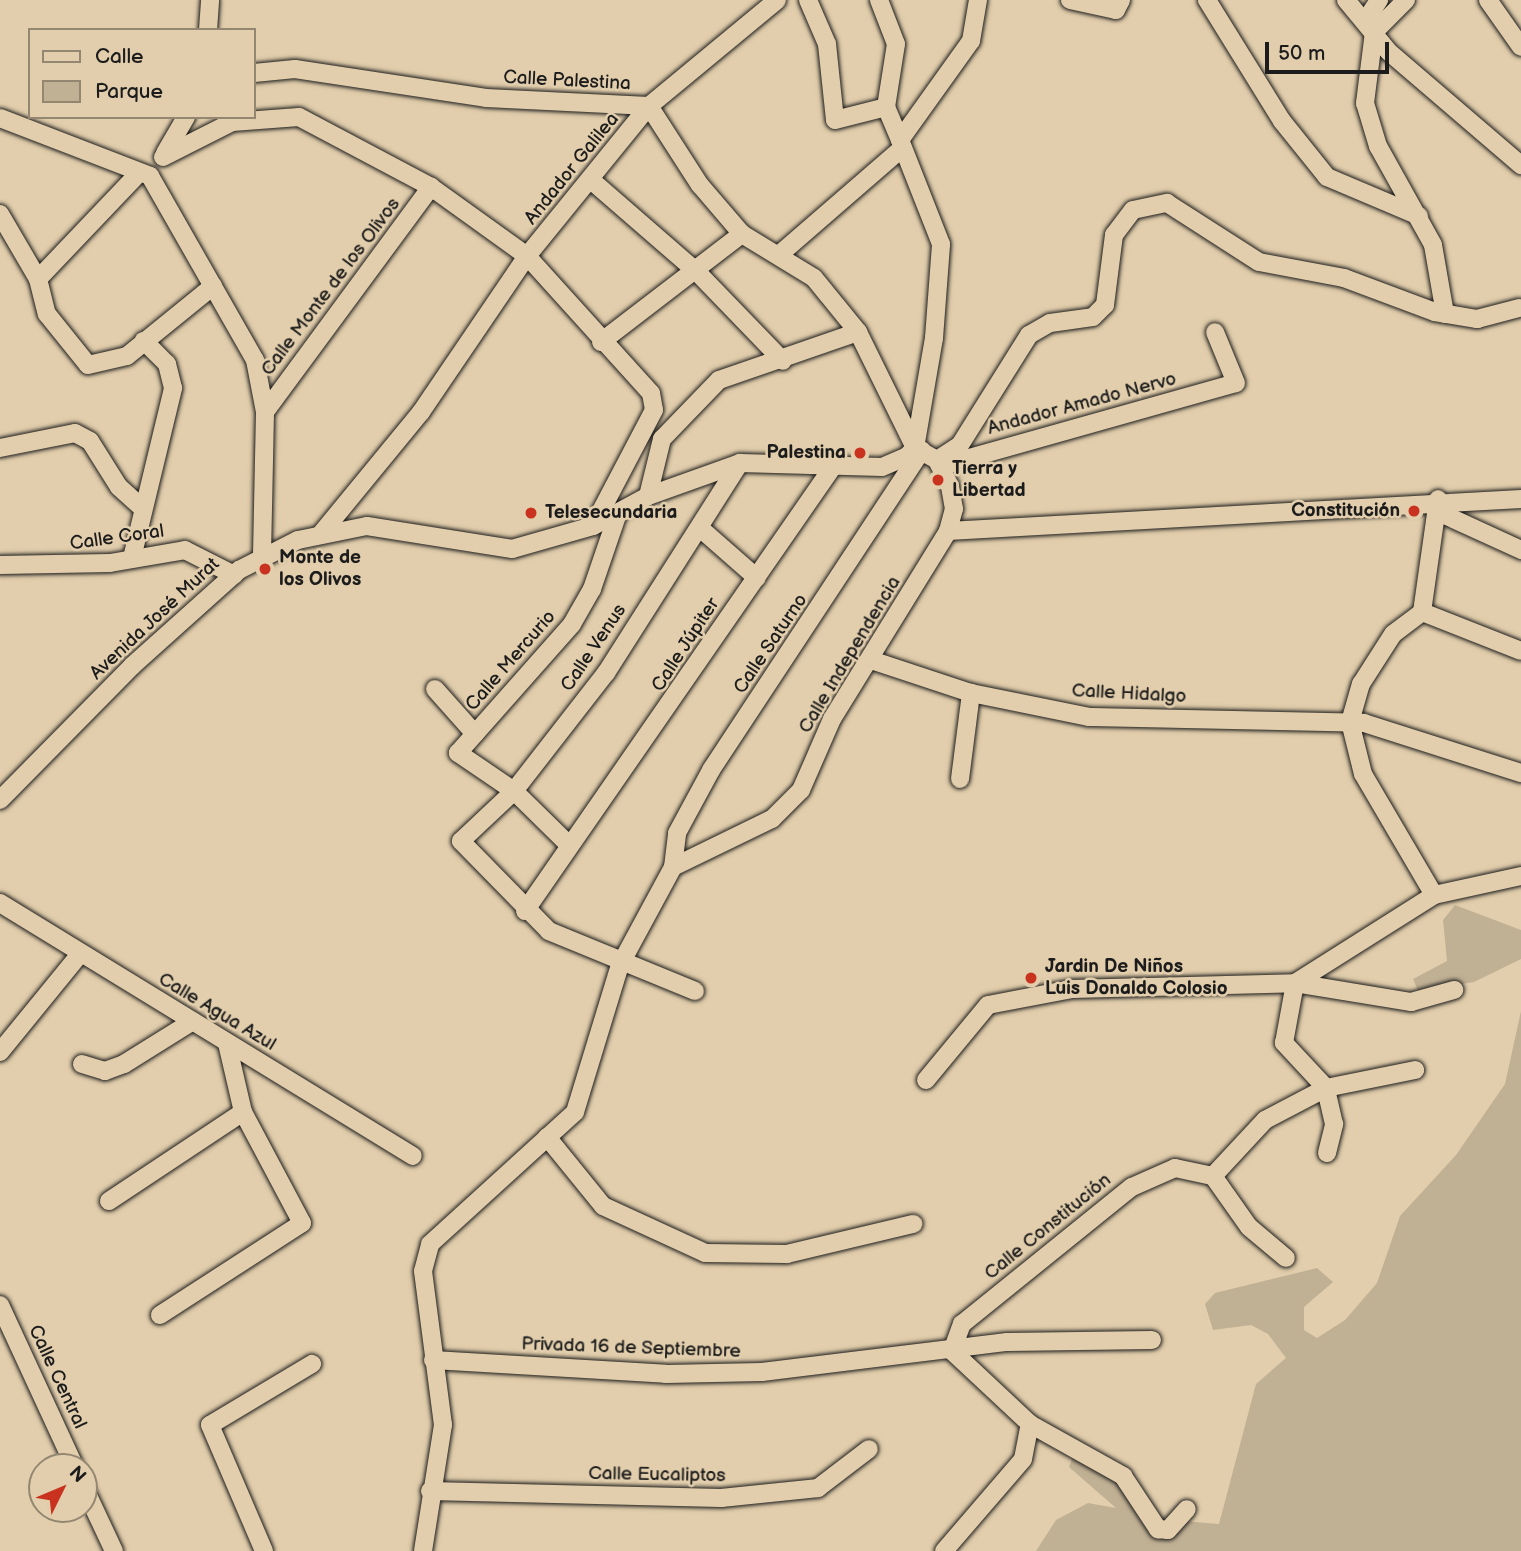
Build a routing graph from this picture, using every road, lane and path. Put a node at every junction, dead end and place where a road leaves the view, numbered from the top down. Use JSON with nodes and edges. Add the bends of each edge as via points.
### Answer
{"nodes":[{"id":1,"x":210,"y":0,"type":"edge"},
{"id":2,"x":777,"y":0,"type":"edge"},
{"id":3,"x":808,"y":0,"type":"edge"},
{"id":4,"x":879,"y":0,"type":"edge"},
{"id":5,"x":978,"y":0,"type":"edge"},
{"id":6,"x":1070,"y":0,"type":"edge"},
{"id":7,"x":1121,"y":0,"type":"edge"},
{"id":8,"x":1207,"y":0,"type":"edge"},
{"id":9,"x":1346,"y":0,"type":"edge"},
{"id":10,"x":1379,"y":0,"type":"edge"},
{"id":11,"x":1406,"y":0,"type":"edge"},
{"id":12,"x":1488,"y":0,"type":"edge"},
{"id":13,"x":1370,"y":26,"type":"junction"},
{"id":14,"x":208,"y":28,"type":"edge"},
{"id":15,"x":1521,"y":47,"type":"edge"},
{"id":16,"x":256,"y":73,"type":"edge"},
{"id":17,"x":649,"y":106,"type":"junction"},
{"id":18,"x":886,"y":107,"type":"junction"},
{"id":19,"x":0,"y":118,"type":"edge"},
{"id":20,"x":185,"y":119,"type":"edge"},
{"id":21,"x":900,"y":146,"type":"junction"},
{"id":22,"x":163,"y":156,"type":"junction"},
{"id":23,"x":1521,"y":165,"type":"edge"},
{"id":24,"x":145,"y":175,"type":"junction"},
{"id":25,"x":591,"y":180,"type":"junction"},
{"id":26,"x":431,"y":187,"type":"junction"},
{"id":27,"x":0,"y":214,"type":"edge"},
{"id":28,"x":1420,"y":216,"type":"junction"},
{"id":29,"x":742,"y":234,"type":"junction"},
{"id":30,"x":780,"y":254,"type":"junction"},
{"id":31,"x":527,"y":256,"type":"junction"},
{"id":32,"x":698,"y":273,"type":"junction"},
{"id":33,"x":38,"y":279,"type":"junction"},
{"id":34,"x":214,"y":286,"type":"junction"},
{"id":35,"x":1520,"y":308,"type":"edge"},
{"id":36,"x":1445,"y":314,"type":"junction"},
{"id":37,"x":1215,"y":331,"type":"dead end"},
{"id":38,"x":858,"y":332,"type":"junction"},
{"id":39,"x":144,"y":341,"type":"junction"},
{"id":40,"x":601,"y":342,"type":"junction"},
{"id":41,"x":783,"y":361,"type":"junction"},
{"id":42,"x":265,"y":412,"type":"junction"},
{"id":43,"x":0,"y":448,"type":"edge"},
{"id":44,"x":929,"y":456,"type":"junction"},
{"id":45,"x":740,"y":463,"type":"junction"},
{"id":46,"x":834,"y":465,"type":"junction"},
{"id":47,"x":648,"y":496,"type":"junction"},
{"id":48,"x":1521,"y":499,"type":"edge"},
{"id":49,"x":1437,"y":505,"type":"junction"},
{"id":50,"x":142,"y":508,"type":"junction"},
{"id":51,"x":618,"y":513,"type":"junction"},
{"id":52,"x":593,"y":526,"type":"junction"},
{"id":53,"x":701,"y":529,"type":"junction"},
{"id":54,"x":948,"y":531,"type":"junction"},
{"id":55,"x":320,"y":535,"type":"junction"},
{"id":56,"x":1521,"y":550,"type":"edge"},
{"id":57,"x":132,"y":558,"type":"junction"},
{"id":58,"x":262,"y":558,"type":"junction"},
{"id":59,"x":0,"y":565,"type":"edge"},
{"id":60,"x":234,"y":575,"type":"junction"},
{"id":61,"x":757,"y":578,"type":"junction"},
{"id":62,"x":1422,"y":612,"type":"junction"},
{"id":63,"x":1521,"y":651,"type":"edge"},
{"id":64,"x":871,"y":660,"type":"junction"},
{"id":65,"x":435,"y":689,"type":"dead end"},
{"id":66,"x":971,"y":693,"type":"junction"},
{"id":67,"x":1350,"y":722,"type":"junction"},
{"id":68,"x":475,"y":734,"type":"junction"},
{"id":69,"x":1521,"y":773,"type":"edge"},
{"id":70,"x":960,"y":779,"type":"dead end"},
{"id":71,"x":514,"y":791,"type":"junction"},
{"id":72,"x":0,"y":800,"type":"edge"},
{"id":73,"x":567,"y":843,"type":"junction"},
{"id":74,"x":673,"y":867,"type":"junction"},
{"id":75,"x":1521,"y":876,"type":"edge"},
{"id":76,"x":1434,"y":895,"type":"junction"},
{"id":77,"x":0,"y":903,"type":"edge"},
{"id":78,"x":525,"y":911,"type":"junction"},
{"id":79,"x":80,"y":954,"type":"junction"},
{"id":80,"x":620,"y":965,"type":"junction"},
{"id":81,"x":1295,"y":983,"type":"junction"},
{"id":82,"x":1454,"y":990,"type":"dead end"},
{"id":83,"x":695,"y":991,"type":"dead end"},
{"id":84,"x":193,"y":1021,"type":"junction"},
{"id":85,"x":227,"y":1043,"type":"junction"},
{"id":86,"x":0,"y":1052,"type":"edge"},
{"id":87,"x":82,"y":1064,"type":"dead end"},
{"id":88,"x":1415,"y":1070,"type":"dead end"},
{"id":89,"x":926,"y":1080,"type":"dead end"},
{"id":90,"x":1326,"y":1088,"type":"junction"},
{"id":91,"x":243,"y":1112,"type":"junction"},
{"id":92,"x":547,"y":1137,"type":"junction"},
{"id":93,"x":1328,"y":1153,"type":"dead end"},
{"id":94,"x":413,"y":1156,"type":"dead end"},
{"id":95,"x":1213,"y":1176,"type":"junction"},
{"id":96,"x":109,"y":1201,"type":"dead end"},
{"id":97,"x":913,"y":1224,"type":"dead end"},
{"id":98,"x":1286,"y":1258,"type":"dead end"},
{"id":99,"x":0,"y":1305,"type":"edge"},
{"id":100,"x":160,"y":1315,"type":"dead end"},
{"id":101,"x":1152,"y":1340,"type":"dead end"},
{"id":102,"x":952,"y":1350,"type":"junction"},
{"id":103,"x":433,"y":1360,"type":"junction"},
{"id":104,"x":312,"y":1363,"type":"dead end"},
{"id":105,"x":1030,"y":1424,"type":"junction"},
{"id":106,"x":869,"y":1449,"type":"dead end"},
{"id":107,"x":69,"y":1453,"type":"edge"},
{"id":108,"x":430,"y":1491,"type":"junction"},
{"id":109,"x":1187,"y":1509,"type":"dead end"},
{"id":110,"x":98,"y":1517,"type":"edge"},
{"id":111,"x":114,"y":1551,"type":"edge"},
{"id":112,"x":264,"y":1551,"type":"edge"},
{"id":113,"x":423,"y":1551,"type":"edge"},
{"id":114,"x":944,"y":1551,"type":"edge"}],
"edges":[{"from":1,"to":14,"type":"street"},
{"from":2,"to":17,"type":"street","name":"Andador Galilea"},
{"from":3,"to":18,"type":"street","via":[[827,44],[835,120]]},
{"from":4,"to":18,"type":"street","via":[[895,44]]},
{"from":5,"to":21,"type":"street","via":[[971,41]]},
{"from":6,"to":7,"type":"street","via":[[1116,10]]},
{"from":8,"to":28,"type":"street","via":[[1282,121],[1327,177]]},
{"from":9,"to":13,"type":"street"},
{"from":10,"to":13,"type":"street"},
{"from":11,"to":13,"type":"street"},
{"from":12,"to":15,"type":"street"},
{"from":13,"to":23,"type":"street"},
{"from":13,"to":28,"type":"street","via":[[1365,103],[1378,146]]},
{"from":16,"to":17,"type":"street","name":"Calle Palestina","via":[[295,69],[486,99]]},
{"from":17,"to":25,"type":"street","name":"Andador Galilea"},
{"from":17,"to":29,"type":"street","name":"Calle Palestina","via":[[700,185]]},
{"from":18,"to":21,"type":"street"},
{"from":19,"to":24,"type":"street"},
{"from":20,"to":22,"type":"street"},
{"from":21,"to":30,"type":"street"},
{"from":21,"to":44,"type":"street","via":[[941,244]]},
{"from":22,"to":24,"type":"street"},
{"from":22,"to":26,"type":"street","via":[[232,122],[299,117]]},
{"from":24,"to":33,"type":"street"},
{"from":24,"to":34,"type":"street","name":"Calle Monte de los Olivos"},
{"from":25,"to":31,"type":"street","name":"Andador Galilea"},
{"from":25,"to":32,"type":"street"},
{"from":26,"to":31,"type":"street"},
{"from":26,"to":42,"type":"street","name":"Calle Monte de los Olivos"},
{"from":27,"to":33,"type":"street"},
{"from":28,"to":36,"type":"street","via":[[1433,245]]},
{"from":29,"to":30,"type":"street","name":"Calle Palestina"},
{"from":29,"to":32,"type":"street"},
{"from":30,"to":38,"type":"street","name":"Calle Palestina","via":[[814,278]]},
{"from":31,"to":40,"type":"street"},
{"from":31,"to":55,"type":"street","name":"Andador Galilea","via":[[421,412]]},
{"from":32,"to":40,"type":"street"},
{"from":32,"to":41,"type":"street"},
{"from":33,"to":39,"type":"street","via":[[47,314],[88,365],[127,356]]},
{"from":34,"to":39,"type":"street"},
{"from":34,"to":42,"type":"street","name":"Calle Monte de los Olivos","via":[[255,360]]},
{"from":35,"to":36,"type":"street","via":[[1477,319]]},
{"from":36,"to":44,"type":"street","via":[[1344,278],[1259,262],[1167,203],[1133,210],[1114,234],[1105,305],[1093,317],[1050,323],[1030,335],[960,445]]},
{"from":37,"to":44,"type":"street","name":"Andador Amado Nervo","via":[[1236,383]]},
{"from":38,"to":41,"type":"street"},
{"from":38,"to":44,"type":"street","name":"Calle Palestina"},
{"from":39,"to":50,"type":"street","via":[[167,364],[173,388]]},
{"from":40,"to":52,"type":"street","via":[[634,372],[654,410]]},
{"from":41,"to":47,"type":"street","via":[[747,367],[719,380],[687,408],[662,439]]},
{"from":42,"to":58,"type":"street","name":"Calle Monte de los Olivos"},
{"from":43,"to":50,"type":"street","via":[[75,433],[90,441],[119,487]]},
{"from":44,"to":46,"type":"street","name":"Avenida José Murat","via":[[882,467]]},
{"from":44,"to":54,"type":"street","name":"Calle Palestina","via":[[954,509]]},
{"from":44,"to":74,"type":"street","name":"Calle Saturno","via":[[711,771],[677,833]]},
{"from":45,"to":46,"type":"street","name":"Avenida José Murat"},
{"from":45,"to":47,"type":"street","name":"Avenida José Murat"},
{"from":45,"to":53,"type":"street","name":"Calle Venus"},
{"from":46,"to":61,"type":"street","name":"Calle Júpiter"},
{"from":47,"to":51,"type":"street","name":"Avenida José Murat"},
{"from":48,"to":49,"type":"street"},
{"from":49,"to":54,"type":"street"},
{"from":49,"to":56,"type":"street"},
{"from":49,"to":62,"type":"street"},
{"from":50,"to":57,"type":"street"},
{"from":51,"to":52,"type":"street","name":"Avenida José Murat"},
{"from":51,"to":68,"type":"street","name":"Calle Mercurio","via":[[592,589],[572,624]]},
{"from":52,"to":55,"type":"street","name":"Avenida José Murat","via":[[512,549],[368,527]]},
{"from":53,"to":61,"type":"street"},
{"from":53,"to":71,"type":"street","name":"Calle Venus","via":[[606,673]]},
{"from":54,"to":64,"type":"street","name":"Calle Independencia"},
{"from":55,"to":58,"type":"street","name":"Avenida José Murat"},
{"from":57,"to":59,"type":"street","name":"Calle Coral","via":[[61,566]]},
{"from":57,"to":60,"type":"street","name":"Calle Coral","via":[[185,550]]},
{"from":58,"to":60,"type":"street","name":"Avenida José Murat"},
{"from":60,"to":72,"type":"street","name":"Avenida José Murat","via":[[132,666]]},
{"from":61,"to":73,"type":"street","name":"Calle Júpiter","via":[[657,728]]},
{"from":62,"to":63,"type":"street"},
{"from":62,"to":67,"type":"street","via":[[1393,634],[1361,684]]},
{"from":64,"to":66,"type":"street","name":"Calle Hidalgo"},
{"from":64,"to":74,"type":"street","name":"Calle Independencia","via":[[832,719],[791,806]]},
{"from":65,"to":68,"type":"street"},
{"from":66,"to":67,"type":"street","name":"Calle Hidalgo","via":[[1089,717]]},
{"from":66,"to":70,"type":"street"},
{"from":67,"to":69,"type":"street","name":"Calle Hidalgo"},
{"from":67,"to":76,"type":"street","via":[[1363,774]]},
{"from":68,"to":71,"type":"street","name":"Calle Mercurio","via":[[458,753]]},
{"from":71,"to":73,"type":"street"},
{"from":71,"to":78,"type":"street","name":"Calle Venus","via":[[461,841]]},
{"from":73,"to":78,"type":"street","name":"Calle Júpiter"},
{"from":74,"to":80,"type":"street"},
{"from":75,"to":76,"type":"street"},
{"from":76,"to":81,"type":"street"},
{"from":77,"to":79,"type":"street","name":"Calle Agua Azul"},
{"from":78,"to":80,"type":"street","via":[[549,931]]},
{"from":79,"to":84,"type":"street","name":"Calle Agua Azul"},
{"from":79,"to":86,"type":"street"},
{"from":80,"to":83,"type":"street"},
{"from":80,"to":92,"type":"street","via":[[585,1091],[575,1112]]},
{"from":81,"to":82,"type":"street","via":[[1411,1002]]},
{"from":81,"to":89,"type":"street","via":[[1072,989],[988,1005]]},
{"from":81,"to":90,"type":"street","via":[[1284,1043]]},
{"from":84,"to":85,"type":"street","name":"Calle Agua Azul"},
{"from":84,"to":87,"type":"street","via":[[124,1065],[105,1071]]},
{"from":85,"to":91,"type":"street"},
{"from":85,"to":94,"type":"street","name":"Calle Agua Azul"},
{"from":88,"to":90,"type":"street"},
{"from":90,"to":93,"type":"street","via":[[1334,1124]]},
{"from":90,"to":95,"type":"street","via":[[1265,1120]]},
{"from":91,"to":96,"type":"street"},
{"from":91,"to":100,"type":"street","via":[[302,1223]]},
{"from":92,"to":97,"type":"street","via":[[603,1206],[705,1252],[787,1254]]},
{"from":92,"to":103,"type":"street","via":[[430,1244],[423,1271]]},
{"from":95,"to":98,"type":"street","via":[[1249,1227]]},
{"from":95,"to":102,"type":"street","name":"Calle Constitución","via":[[1175,1168],[1132,1187],[962,1324]]},
{"from":99,"to":107,"type":"street","name":"Calle Central"},
{"from":101,"to":102,"type":"street","name":"Privada 16 de Septiembre","via":[[1007,1342]]},
{"from":102,"to":103,"type":"street","name":"Privada 16 de Septiembre","via":[[762,1372],[666,1374]]},
{"from":102,"to":105,"type":"street"},
{"from":103,"to":108,"type":"street","via":[[443,1425]]},
{"from":104,"to":112,"type":"street","via":[[210,1424]]},
{"from":105,"to":109,"type":"street","via":[[1123,1476],[1158,1529],[1168,1530]]},
{"from":105,"to":114,"type":"street","via":[[1023,1459]]},
{"from":106,"to":108,"type":"street","name":"Calle Eucaliptos","via":[[818,1488],[721,1498]]},
{"from":108,"to":113,"type":"street"},
{"from":110,"to":111,"type":"street"}]}
